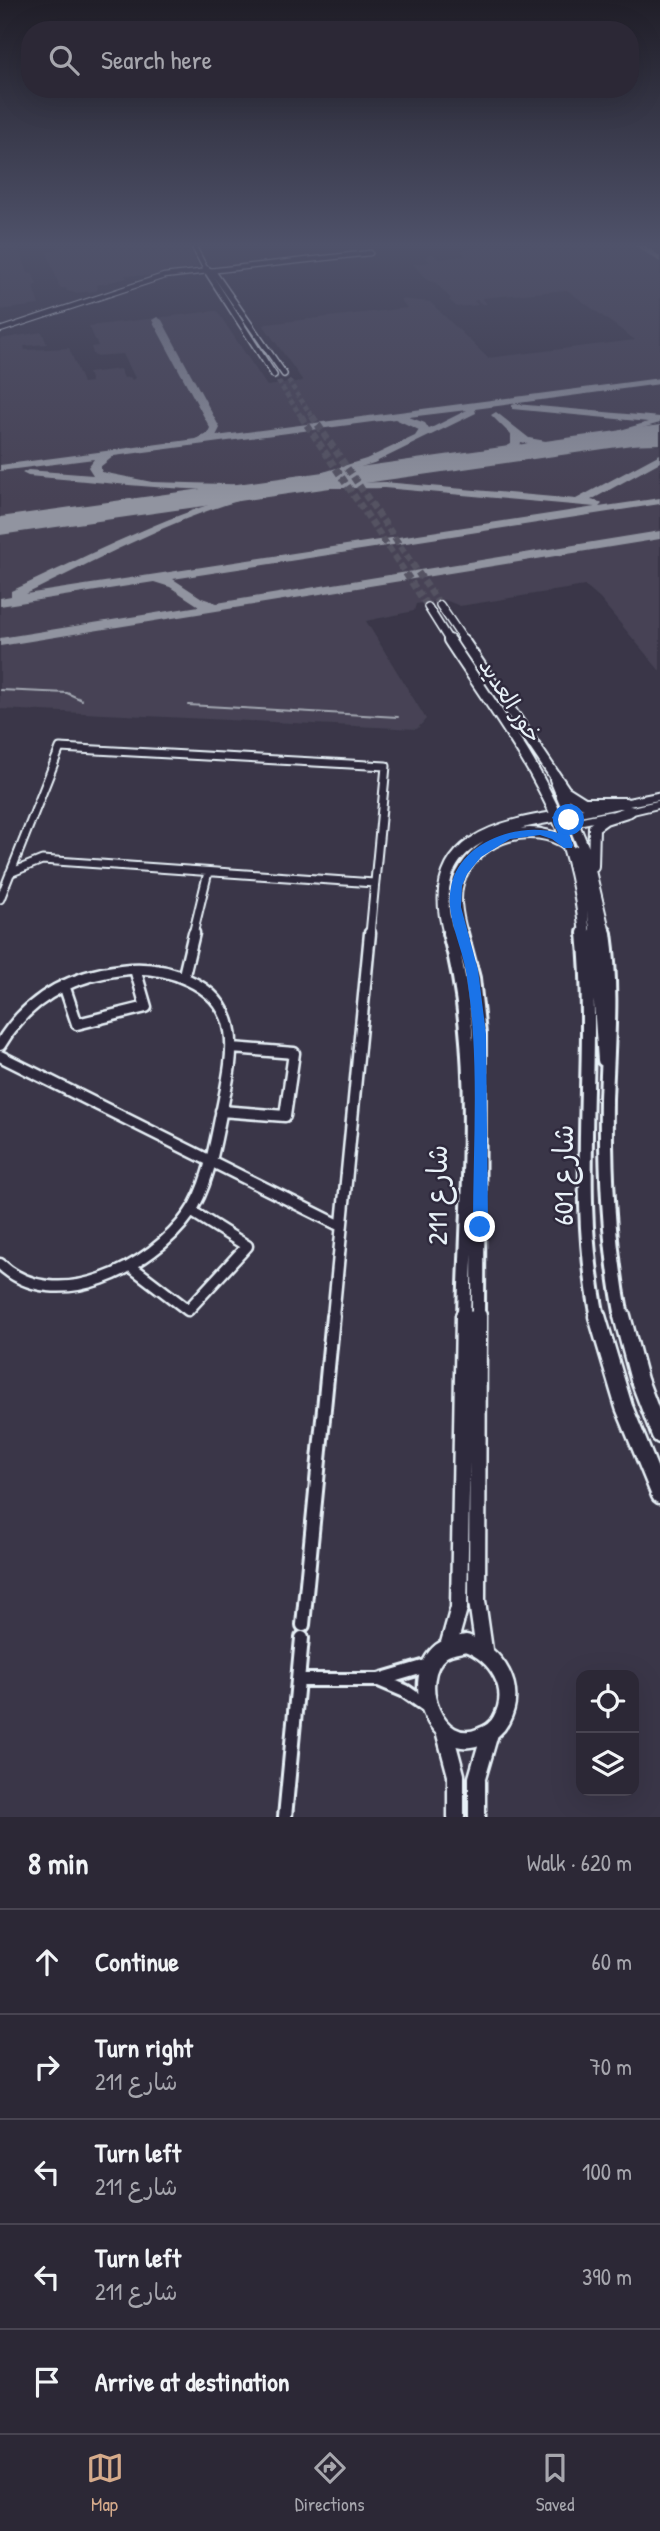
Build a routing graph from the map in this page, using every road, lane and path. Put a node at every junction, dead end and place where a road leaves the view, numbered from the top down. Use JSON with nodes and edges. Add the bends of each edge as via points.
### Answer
{"nodes":[{"id":1,"x":245,"y":330,"type":"edge"},
{"id":2,"x":251,"y":330,"type":"edge"},
{"id":3,"x":284,"y":374,"type":"tunnel mouth"},
{"id":4,"x":274,"y":375,"type":"tunnel mouth"},
{"id":5,"x":440,"y":605,"type":"tunnel mouth"},
{"id":6,"x":428,"y":607,"type":"tunnel mouth"},
{"id":7,"x":555,"y":779,"type":"junction"},
{"id":8,"x":660,"y":796,"type":"edge"},
{"id":9,"x":660,"y":804,"type":"edge"},
{"id":10,"x":628,"y":807,"type":"junction"},
{"id":11,"x":567,"y":817,"type":"junction"},
{"id":12,"x":568,"y":845,"type":"junction"},
{"id":13,"x":208,"y":872,"type":"junction"},
{"id":14,"x":10,"y":873,"type":"junction"},
{"id":15,"x":592,"y":873,"type":"junction"},
{"id":16,"x":374,"y":883,"type":"junction"},
{"id":17,"x":0,"y":899,"type":"edge"},
{"id":18,"x":135,"y":969,"type":"junction"},
{"id":19,"x":184,"y":975,"type":"junction"},
{"id":20,"x":64,"y":985,"type":"junction"},
{"id":21,"x":0,"y":1045,"type":"edge"},
{"id":22,"x":232,"y":1048,"type":"junction"},
{"id":23,"x":0,"y":1056,"type":"edge"},
{"id":24,"x":607,"y":1076,"type":"junction"},
{"id":25,"x":221,"y":1111,"type":"junction"},
{"id":26,"x":210,"y":1160,"type":"junction"},
{"id":27,"x":191,"y":1211,"type":"junction"},
{"id":28,"x":341,"y":1226,"type":"junction"},
{"id":29,"x":1,"y":1268,"type":"edge"},
{"id":30,"x":133,"y":1268,"type":"junction"},
{"id":31,"x":660,"y":1435,"type":"edge"},
{"id":32,"x":660,"y":1495,"type":"edge"},
{"id":33,"x":448,"y":1647,"type":"junction"},
{"id":34,"x":484,"y":1650,"type":"junction"},
{"id":35,"x":430,"y":1665,"type":"junction"},
{"id":36,"x":298,"y":1680,"type":"junction"},
{"id":37,"x":379,"y":1680,"type":"junction"},
{"id":38,"x":429,"y":1707,"type":"junction"},
{"id":39,"x":444,"y":1730,"type":"junction"},
{"id":40,"x":490,"y":1733,"type":"junction"},
{"id":41,"x":285,"y":1817,"type":"edge"},
{"id":42,"x":456,"y":1817,"type":"edge"},
{"id":43,"x":477,"y":1817,"type":"edge"}],
"edges":[{"from":1,"to":4,"type":"main road"},
{"from":2,"to":3,"type":"main road"},
{"from":5,"to":7,"type":"main road"},
{"from":6,"to":11,"type":"main road","name":"خور العديد"},
{"from":7,"to":10,"type":"main road","via":[[570,796],[584,803]]},
{"from":7,"to":11,"type":"main road"},
{"from":8,"to":10,"type":"street"},
{"from":9,"to":10,"type":"street"},
{"from":10,"to":11,"type":"street"},
{"from":10,"to":15,"type":"main road","via":[[594,827]]},
{"from":11,"to":12,"type":"main road","name":"شارع 601"},
{"from":11,"to":15,"type":"main road","name":"شارع 601"},
{"from":11,"to":24,"type":"main road","via":[[593,913]]},
{"from":11,"to":33,"type":"main road","name":"شارع 211","via":[[508,828],[477,841],[454,862],[443,888],[442,909],[460,986],[466,1050],[459,1597],[458,1619]]},
{"from":12,"to":32,"type":"main road","name":"شارع 601","via":[[590,967],[586,1195],[591,1280],[614,1380]]},
{"from":12,"to":34,"type":"main road","name":"شارع 211","via":[[552,834],[533,831],[498,840],[471,860],[455,893],[480,1034],[477,1601]]},
{"from":13,"to":14,"type":"street","via":[[42,860]]},
{"from":13,"to":16,"type":"street"},
{"from":13,"to":19,"type":"street"},
{"from":14,"to":16,"type":"street","via":[[60,748],[386,766]]},
{"from":14,"to":17,"type":"street"},
{"from":15,"to":24,"type":"main road","name":"شارع 601","via":[[610,970]]},
{"from":16,"to":28,"type":"street"},
{"from":18,"to":19,"type":"street"},
{"from":18,"to":20,"type":"street","via":[[98,973]]},
{"from":18,"to":20,"type":"street","via":[[146,1007],[77,1024]]},
{"from":19,"to":22,"type":"street","via":[[223,1005]]},
{"from":20,"to":21,"type":"street","via":[[19,1016]]},
{"from":22,"to":25,"type":"street"},
{"from":22,"to":25,"type":"street","via":[[294,1053],[285,1116]]},
{"from":23,"to":26,"type":"street"},
{"from":24,"to":31,"type":"main road","name":"شارع 601","via":[[608,1208],[618,1306],[636,1373]]},
{"from":25,"to":26,"type":"street"},
{"from":26,"to":27,"type":"street"},
{"from":26,"to":28,"type":"street"},
{"from":27,"to":30,"type":"street"},
{"from":27,"to":30,"type":"street","via":[[247,1246],[188,1310]]},
{"from":28,"to":36,"type":"street"},
{"from":29,"to":30,"type":"street","via":[[41,1283],[67,1285]]},
{"from":33,"to":34,"type":"main road","via":[[466,1643]]},
{"from":33,"to":35,"type":"main road"},
{"from":34,"to":40,"type":"main road","via":[[500,1669],[507,1695],[500,1721]]},
{"from":35,"to":37,"type":"street"},
{"from":35,"to":38,"type":"main road","via":[[425,1681]]},
{"from":36,"to":37,"type":"street"},
{"from":36,"to":41,"type":"street"},
{"from":37,"to":38,"type":"street"},
{"from":38,"to":39,"type":"main road"},
{"from":39,"to":40,"type":"main road","via":[[467,1740]]},
{"from":39,"to":42,"type":"main road","via":[[456,1775]]},
{"from":40,"to":43,"type":"main road","via":[[479,1767]]}]}
